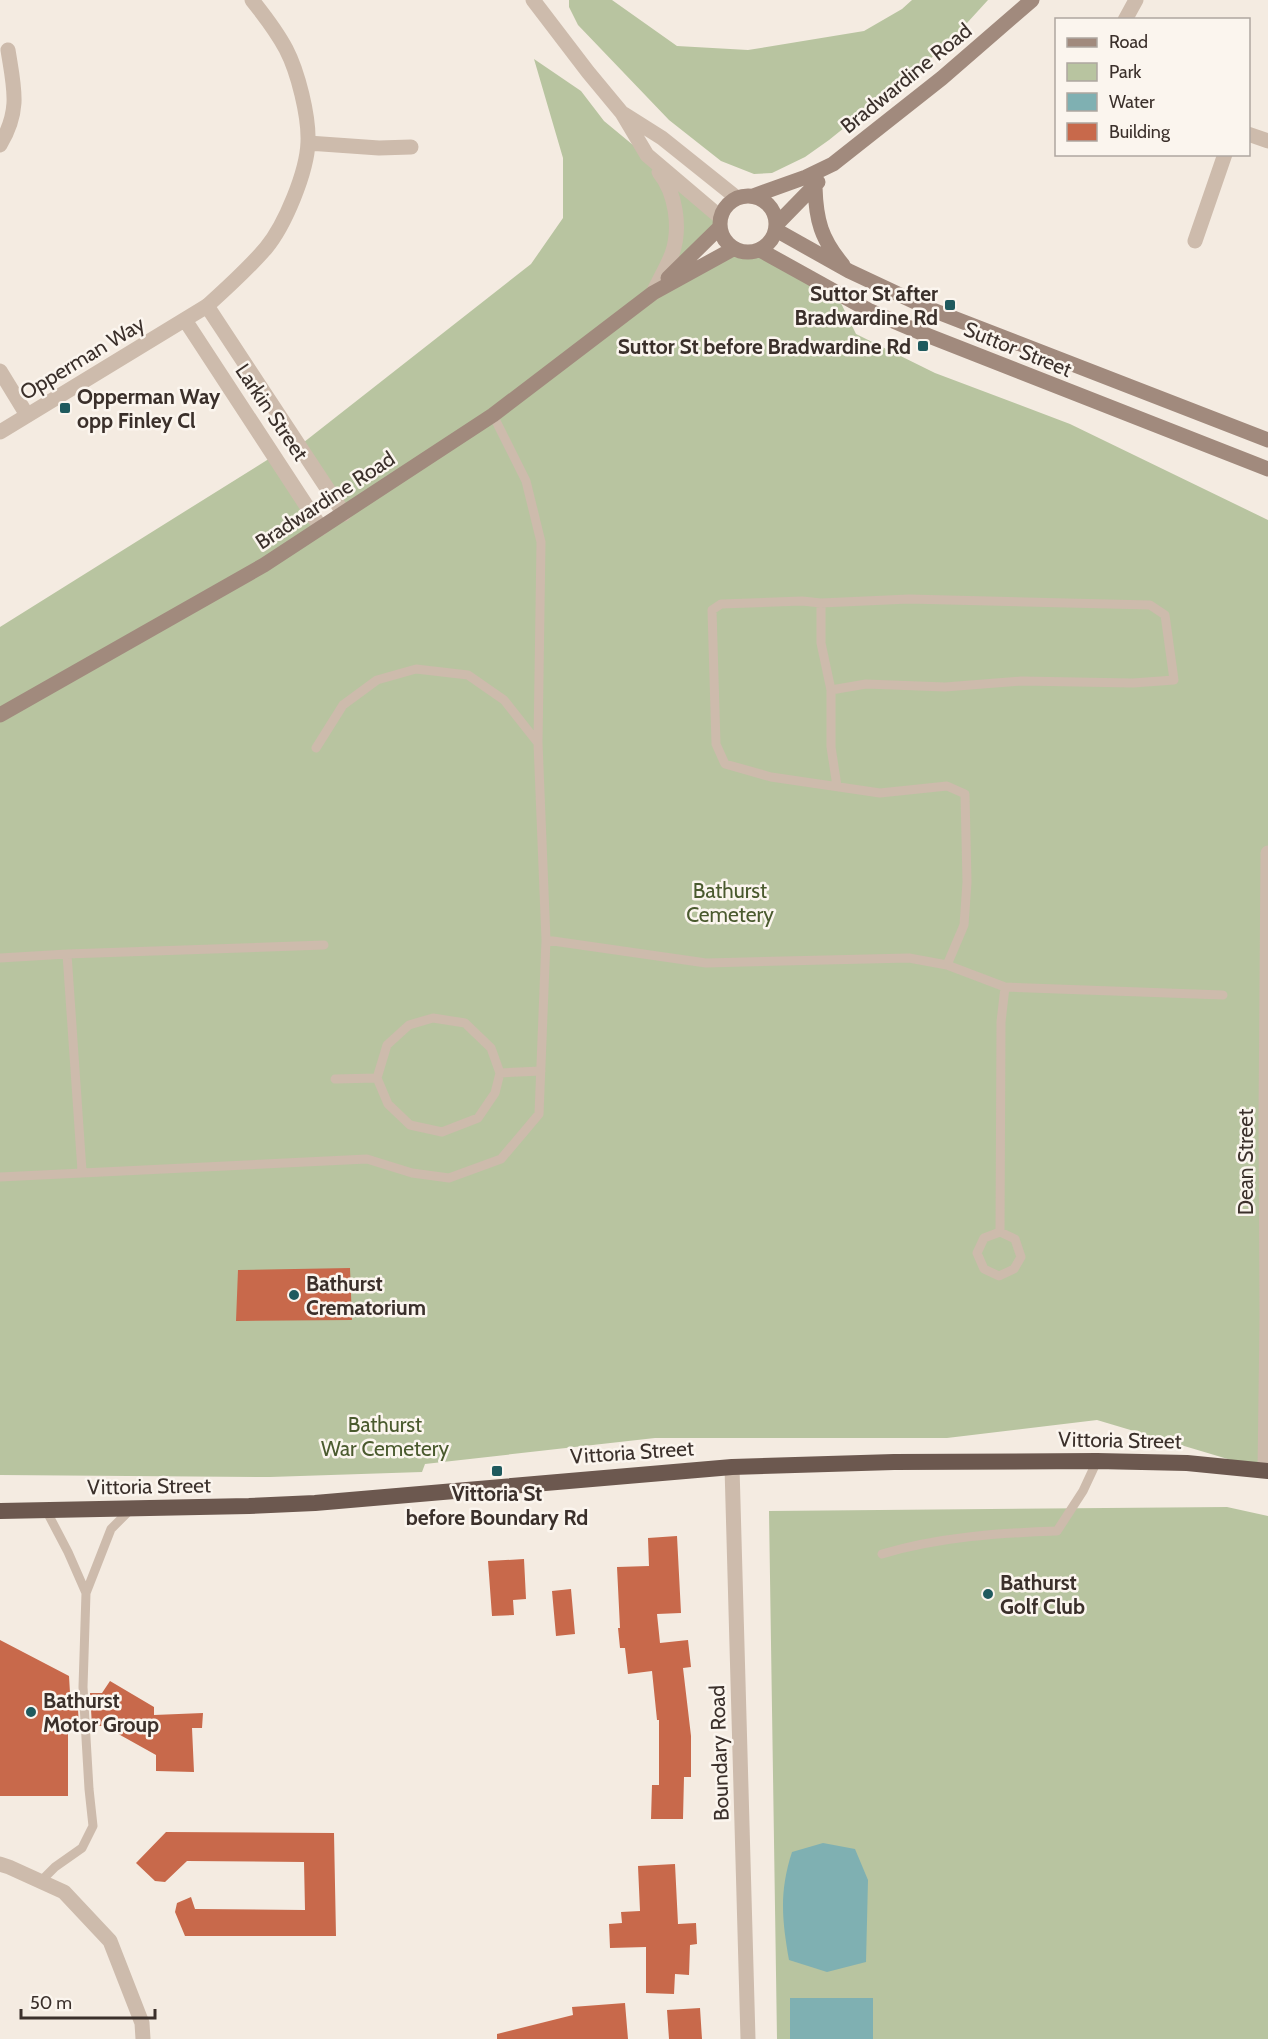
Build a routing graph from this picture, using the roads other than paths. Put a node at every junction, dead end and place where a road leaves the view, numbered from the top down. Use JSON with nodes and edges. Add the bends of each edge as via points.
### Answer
{"nodes":[{"id":1,"x":252,"y":0,"type":"edge"},
{"id":2,"x":533,"y":0,"type":"edge"},
{"id":3,"x":1032,"y":0,"type":"edge"},
{"id":4,"x":1136,"y":0,"type":"edge"},
{"id":5,"x":1126,"y":18,"type":"edge"},
{"id":6,"x":8,"y":50,"type":"dead end"},
{"id":7,"x":622,"y":113,"type":"junction"},
{"id":8,"x":1250,"y":135,"type":"edge"},
{"id":9,"x":1268,"y":141,"type":"edge"},
{"id":10,"x":308,"y":143,"type":"junction"},
{"id":11,"x":0,"y":145,"type":"edge"},
{"id":12,"x":411,"y":147,"type":"dead end"},
{"id":13,"x":647,"y":155,"type":"junction"},
{"id":14,"x":1224,"y":156,"type":"edge"},
{"id":15,"x":833,"y":164,"type":"junction"},
{"id":16,"x":815,"y":187,"type":"junction"},
{"id":17,"x":753,"y":196,"type":"junction"},
{"id":18,"x":737,"y":198,"type":"junction"},
{"id":19,"x":720,"y":222,"type":"junction"},
{"id":20,"x":776,"y":227,"type":"junction"},
{"id":21,"x":1195,"y":241,"type":"dead end"},
{"id":22,"x":733,"y":249,"type":"junction"},
{"id":23,"x":760,"y":250,"type":"junction"},
{"id":24,"x":849,"y":271,"type":"junction"},
{"id":25,"x":654,"y":293,"type":"junction"},
{"id":26,"x":207,"y":306,"type":"junction"},
{"id":27,"x":185,"y":320,"type":"junction"},
{"id":28,"x":0,"y":371,"type":"edge"},
{"id":29,"x":27,"y":415,"type":"junction"},
{"id":30,"x":493,"y":415,"type":"junction"},
{"id":31,"x":0,"y":432,"type":"edge"},
{"id":32,"x":1268,"y":441,"type":"edge"},
{"id":33,"x":1268,"y":469,"type":"edge"},
{"id":34,"x":344,"y":514,"type":"junction"},
{"id":35,"x":321,"y":528,"type":"junction"},
{"id":36,"x":821,"y":603,"type":"junction"},
{"id":37,"x":831,"y":690,"type":"junction"},
{"id":38,"x":0,"y":715,"type":"edge"},
{"id":39,"x":538,"y":743,"type":"junction"},
{"id":40,"x":316,"y":748,"type":"dead end"},
{"id":41,"x":837,"y":786,"type":"junction"},
{"id":42,"x":1268,"y":853,"type":"edge"},
{"id":43,"x":546,"y":940,"type":"junction"},
{"id":44,"x":324,"y":945,"type":"dead end"},
{"id":45,"x":67,"y":954,"type":"junction"},
{"id":46,"x":0,"y":958,"type":"edge"},
{"id":47,"x":947,"y":965,"type":"junction"},
{"id":48,"x":1005,"y":987,"type":"junction"},
{"id":49,"x":1223,"y":995,"type":"dead end"},
{"id":50,"x":541,"y":1071,"type":"junction"},
{"id":51,"x":500,"y":1073,"type":"junction"},
{"id":52,"x":336,"y":1078,"type":"dead end"},
{"id":53,"x":377,"y":1078,"type":"junction"},
{"id":54,"x":82,"y":1171,"type":"junction"},
{"id":55,"x":0,"y":1177,"type":"edge"},
{"id":56,"x":1000,"y":1232,"type":"junction"},
{"id":57,"x":1097,"y":1461,"type":"junction"},
{"id":58,"x":732,"y":1467,"type":"junction"},
{"id":59,"x":1266,"y":1471,"type":"edge"},
{"id":60,"x":131,"y":1509,"type":"junction"},
{"id":61,"x":46,"y":1510,"type":"junction"},
{"id":62,"x":0,"y":1511,"type":"edge"},
{"id":63,"x":882,"y":1554,"type":"dead end"},
{"id":64,"x":86,"y":1593,"type":"junction"},
{"id":65,"x":0,"y":1864,"type":"edge"},
{"id":66,"x":41,"y":1881,"type":"junction"},
{"id":67,"x":143,"y":2039,"type":"edge"},
{"id":68,"x":748,"y":2039,"type":"edge"}],
"edges":[{"from":1,"to":10,"type":"street","via":[[290,57],[304,109]]},
{"from":2,"to":7,"type":"street"},
{"from":3,"to":15,"type":"main road","name":"Bradwardine Road"},
{"from":4,"to":5,"type":"street"},
{"from":6,"to":11,"type":"street","via":[[15,96],[11,127]]},
{"from":7,"to":13,"type":"street"},
{"from":7,"to":18,"type":"street","via":[[662,138]]},
{"from":8,"to":9,"type":"street"},
{"from":10,"to":12,"type":"street"},
{"from":10,"to":26,"type":"street","name":"Opperman Way","via":[[292,204],[279,229],[252,263]]},
{"from":13,"to":19,"type":"street"},
{"from":13,"to":25,"type":"street","via":[[668,183],[676,225],[672,253]]},
{"from":14,"to":21,"type":"street"},
{"from":15,"to":16,"type":"main road","name":"Bradwardine Road"},
{"from":15,"to":17,"type":"main road","name":"Bradwardine Road"},
{"from":16,"to":20,"type":"main road","name":"Bradwardine Road"},
{"from":16,"to":24,"type":"main road","via":[[818,222],[824,237]]},
{"from":17,"to":18,"type":"main road"},
{"from":17,"to":20,"type":"main road","via":[[774,211]]},
{"from":18,"to":19,"type":"main road","via":[[726,205]]},
{"from":19,"to":22,"type":"main road","via":[[724,239]]},
{"from":19,"to":25,"type":"main road","name":"Bradwardine Road"},
{"from":20,"to":23,"type":"main road","via":[[770,242]]},
{"from":20,"to":24,"type":"main road","name":"Suttor Street"},
{"from":22,"to":23,"type":"main road"},
{"from":22,"to":25,"type":"main road","name":"Bradwardine Road"},
{"from":23,"to":33,"type":"main road","name":"Suttor Street","via":[[870,310],[924,334]]},
{"from":24,"to":32,"type":"main road","name":"Suttor Street","via":[[930,309]]},
{"from":25,"to":30,"type":"main road","name":"Bradwardine Road"},
{"from":26,"to":27,"type":"street","name":"Opperman Way"},
{"from":26,"to":34,"type":"street","name":"Larkin Street"},
{"from":27,"to":29,"type":"street","name":"Opperman Way"},
{"from":27,"to":35,"type":"street","name":"Larkin Street"},
{"from":28,"to":29,"type":"street"},
{"from":29,"to":31,"type":"street","name":"Opperman Way"},
{"from":30,"to":34,"type":"main road","name":"Bradwardine Road"},
{"from":30,"to":39,"type":"lane","via":[[525,481],[541,542]]},
{"from":34,"to":35,"type":"main road","name":"Bradwardine Road"},
{"from":35,"to":38,"type":"main road","name":"Bradwardine Road","via":[[264,565]]},
{"from":36,"to":37,"type":"lane","via":[[821,643]]},
{"from":36,"to":37,"type":"lane","via":[[909,599],[1150,605],[1165,615],[1174,680],[1133,684],[1021,681],[945,687],[866,684]]},
{"from":36,"to":41,"type":"lane","via":[[721,604],[712,610],[716,744],[725,764],[771,777]]},
{"from":37,"to":41,"type":"lane","via":[[831,747]]},
{"from":39,"to":40,"type":"lane","via":[[504,700],[468,675],[416,669],[377,680],[344,705]]},
{"from":39,"to":43,"type":"lane"},
{"from":41,"to":47,"type":"lane","via":[[880,793],[947,786],[965,794],[964,925]]},
{"from":42,"to":59,"type":"street","name":"Dean Street"},
{"from":43,"to":47,"type":"lane","via":[[706,963],[909,958]]},
{"from":43,"to":50,"type":"lane"},
{"from":44,"to":45,"type":"lane"},
{"from":45,"to":46,"type":"lane"},
{"from":45,"to":54,"type":"lane"},
{"from":47,"to":48,"type":"lane"},
{"from":48,"to":49,"type":"lane"},
{"from":48,"to":56,"type":"lane","via":[[1001,1022]]},
{"from":50,"to":51,"type":"lane"},
{"from":50,"to":54,"type":"lane","via":[[539,1114],[501,1159],[449,1178],[412,1173],[367,1159]]},
{"from":51,"to":53,"type":"lane","via":[[495,1093],[478,1118],[442,1132],[410,1125],[388,1104]]},
{"from":51,"to":53,"type":"lane","via":[[491,1048],[465,1023],[433,1018],[409,1025],[387,1046]]},
{"from":52,"to":53,"type":"lane"},
{"from":54,"to":55,"type":"lane"},
{"from":56,"to":56,"type":"lane","via":[[1015,1239],[1021,1257],[1014,1269],[999,1276],[984,1269],[977,1253],[984,1238]]},
{"from":57,"to":58,"type":"highway","name":"Vittoria Street"},
{"from":57,"to":59,"type":"highway","name":"Vittoria Street","via":[[1187,1463]]},
{"from":57,"to":63,"type":"lane","via":[[1057,1531],[916,1544]]},
{"from":58,"to":60,"type":"highway","name":"Vittoria Street","via":[[315,1503]]},
{"from":58,"to":68,"type":"street","name":"Boundary Road"},
{"from":60,"to":61,"type":"highway","name":"Vittoria Street"},
{"from":60,"to":64,"type":"lane","via":[[111,1529]]},
{"from":61,"to":62,"type":"highway","name":"Vittoria Street"},
{"from":61,"to":64,"type":"lane"},
{"from":64,"to":66,"type":"lane","via":[[83,1687],[93,1826],[82,1848]]},
{"from":65,"to":66,"type":"street"},
{"from":66,"to":67,"type":"street","via":[[64,1892],[110,1941],[142,2023]]}]}
